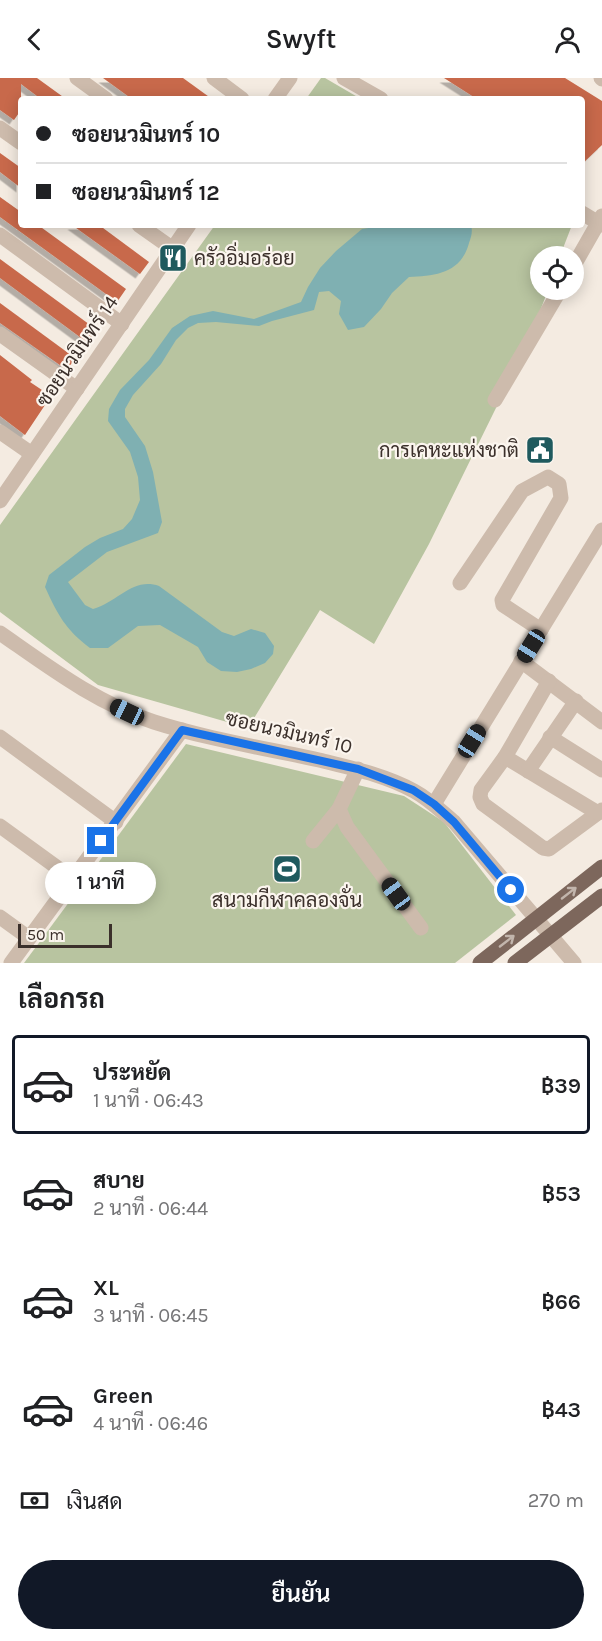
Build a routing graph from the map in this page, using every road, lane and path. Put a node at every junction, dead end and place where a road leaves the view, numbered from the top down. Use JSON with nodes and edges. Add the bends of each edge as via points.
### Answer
{"nodes":[{"id":1,"x":77,"y":78,"type":"edge"},
{"id":2,"x":214,"y":78,"type":"edge"},
{"id":3,"x":290,"y":78,"type":"edge"},
{"id":4,"x":344,"y":78,"type":"edge"},
{"id":5,"x":102,"y":96,"type":"edge"},
{"id":6,"x":238,"y":96,"type":"edge"},
{"id":7,"x":277,"y":96,"type":"edge"},
{"id":8,"x":376,"y":96,"type":"edge"},
{"id":9,"x":0,"y":128,"type":"edge"},
{"id":10,"x":18,"y":141,"type":"edge"},
{"id":11,"x":585,"y":214,"type":"edge"},
{"id":12,"x":601,"y":221,"type":"edge"},
{"id":13,"x":143,"y":228,"type":"edge"},
{"id":14,"x":187,"y":228,"type":"edge"},
{"id":15,"x":0,"y":235,"type":"edge"},
{"id":16,"x":173,"y":249,"type":"junction"},
{"id":17,"x":584,"y":249,"type":"edge"},
{"id":18,"x":554,"y":300,"type":"edge"},
{"id":19,"x":122,"y":324,"type":"junction"},
{"id":20,"x":0,"y":334,"type":"edge"},
{"id":21,"x":77,"y":389,"type":"junction"},
{"id":22,"x":495,"y":400,"type":"dead end"},
{"id":23,"x":0,"y":432,"type":"edge"},
{"id":24,"x":32,"y":454,"type":"junction"},
{"id":25,"x":0,"y":501,"type":"edge"},
{"id":26,"x":602,"y":530,"type":"edge"},
{"id":27,"x":460,"y":583,"type":"dead end"},
{"id":28,"x":541,"y":630,"type":"junction"},
{"id":29,"x":0,"y":633,"type":"edge"},
{"id":30,"x":521,"y":662,"type":"junction"},
{"id":31,"x":549,"y":681,"type":"junction"},
{"id":32,"x":576,"y":701,"type":"junction"},
{"id":33,"x":602,"y":722,"type":"edge"},
{"id":34,"x":182,"y":730,"type":"junction"},
{"id":35,"x":550,"y":736,"type":"junction"},
{"id":36,"x":0,"y":737,"type":"edge"},
{"id":37,"x":505,"y":757,"type":"junction"},
{"id":38,"x":358,"y":769,"type":"junction"},
{"id":39,"x":602,"y":770,"type":"edge"},
{"id":40,"x":528,"y":771,"type":"junction"},
{"id":41,"x":434,"y":804,"type":"junction"},
{"id":42,"x":339,"y":809,"type":"junction"},
{"id":43,"x":600,"y":812,"type":"edge"},
{"id":44,"x":116,"y":822,"type":"junction"},
{"id":45,"x":0,"y":826,"type":"edge"},
{"id":46,"x":313,"y":841,"type":"dead end"},
{"id":47,"x":602,"y":867,"type":"edge"},
{"id":48,"x":73,"y":879,"type":"junction"},
{"id":49,"x":602,"y":896,"type":"edge"},
{"id":50,"x":0,"y":918,"type":"edge"},
{"id":51,"x":535,"y":919,"type":"junction"},
{"id":52,"x":421,"y":928,"type":"dead end"},
{"id":53,"x":552,"y":935,"type":"junction"},
{"id":54,"x":29,"y":938,"type":"junction"},
{"id":55,"x":11,"y":963,"type":"edge"},
{"id":56,"x":480,"y":963,"type":"edge"},
{"id":57,"x":515,"y":963,"type":"edge"},
{"id":58,"x":574,"y":963,"type":"edge"}],
"edges":[{"from":1,"to":5,"type":"street"},
{"from":2,"to":6,"type":"street"},
{"from":3,"to":7,"type":"street"},
{"from":4,"to":8,"type":"street"},
{"from":9,"to":10,"type":"street"},
{"from":11,"to":12,"type":"street"},
{"from":12,"to":17,"type":"street"},
{"from":13,"to":16,"type":"street"},
{"from":14,"to":16,"type":"street","name":"ซอยนวมินทร์ 14"},
{"from":15,"to":19,"type":"street"},
{"from":16,"to":19,"type":"street","name":"ซอยนวมินทร์ 14"},
{"from":18,"to":22,"type":"street"},
{"from":19,"to":21,"type":"street","name":"ซอยนวมินทร์ 14"},
{"from":20,"to":21,"type":"street"},
{"from":21,"to":24,"type":"street","name":"ซอยนวมินทร์ 14"},
{"from":23,"to":24,"type":"street"},
{"from":24,"to":25,"type":"street","name":"ซอยนวมินทร์ 14"},
{"from":26,"to":28,"type":"street"},
{"from":27,"to":28,"type":"street","via":[[522,491],[548,477],[559,484],[561,498],[502,600],[503,605]]},
{"from":28,"to":30,"type":"street"},
{"from":29,"to":34,"type":"street","name":"ซอยนวมินทร์ 10","via":[[98,699]]},
{"from":30,"to":31,"type":"street"},
{"from":30,"to":41,"type":"street"},
{"from":31,"to":32,"type":"street"},
{"from":31,"to":37,"type":"street"},
{"from":32,"to":33,"type":"street"},
{"from":32,"to":35,"type":"street"},
{"from":34,"to":38,"type":"street","name":"ซอยนวมินทร์ 10"},
{"from":34,"to":44,"type":"street"},
{"from":35,"to":39,"type":"street"},
{"from":35,"to":40,"type":"street"},
{"from":36,"to":44,"type":"street"},
{"from":37,"to":40,"type":"street"},
{"from":37,"to":43,"type":"street","via":[[480,797],[483,804],[543,848],[553,848]]},
{"from":38,"to":41,"type":"street","name":"ซอยนวมินทร์ 10","via":[[413,790]]},
{"from":38,"to":42,"type":"street"},
{"from":40,"to":43,"type":"street"},
{"from":41,"to":51,"type":"street","name":"ซอยนวมินทร์ 10"},
{"from":42,"to":46,"type":"street"},
{"from":42,"to":52,"type":"street","via":[[347,827]]},
{"from":44,"to":48,"type":"street"},
{"from":45,"to":48,"type":"street"},
{"from":51,"to":47,"type":"main road","one_way":true},
{"from":48,"to":54,"type":"street"},
{"from":49,"to":53,"type":"main road"},
{"from":50,"to":54,"type":"street"},
{"from":51,"to":53,"type":"street","name":"ซอยนวมินทร์ 10"},
{"from":56,"to":51,"type":"main road","one_way":true},
{"from":53,"to":57,"type":"main road"},
{"from":53,"to":58,"type":"street","name":"ซอยนวมินทร์ 10"},
{"from":54,"to":55,"type":"street"}]}
